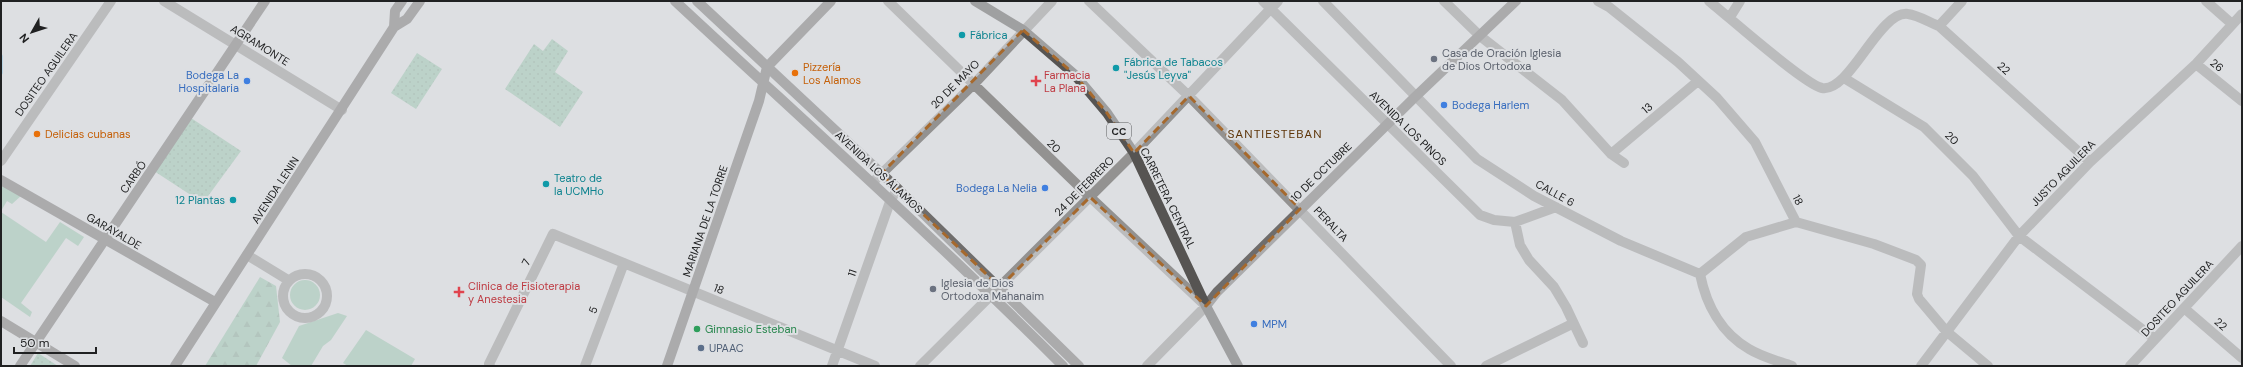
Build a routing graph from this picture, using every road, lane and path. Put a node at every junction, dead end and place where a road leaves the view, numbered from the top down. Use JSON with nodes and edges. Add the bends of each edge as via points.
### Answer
{"nodes":[{"id":1,"x":111,"y":1,"type":"edge"},
{"id":2,"x":164,"y":1,"type":"edge"},
{"id":3,"x":265,"y":1,"type":"edge"},
{"id":4,"x":402,"y":1,"type":"edge"},
{"id":5,"x":420,"y":1,"type":"edge"},
{"id":6,"x":675,"y":1,"type":"edge"},
{"id":7,"x":698,"y":1,"type":"edge"},
{"id":8,"x":831,"y":1,"type":"edge"},
{"id":9,"x":888,"y":1,"type":"edge"},
{"id":10,"x":975,"y":1,"type":"edge"},
{"id":11,"x":1052,"y":1,"type":"edge"},
{"id":12,"x":1089,"y":1,"type":"edge"},
{"id":13,"x":1263,"y":1,"type":"edge"},
{"id":14,"x":1323,"y":1,"type":"edge"},
{"id":15,"x":1444,"y":1,"type":"edge"},
{"id":16,"x":1516,"y":1,"type":"edge"},
{"id":17,"x":1598,"y":1,"type":"edge"},
{"id":18,"x":1710,"y":1,"type":"edge"},
{"id":19,"x":1740,"y":1,"type":"edge"},
{"id":20,"x":1962,"y":1,"type":"edge"},
{"id":21,"x":2206,"y":1,"type":"edge"},
{"id":22,"x":1612,"y":4,"type":"edge"},
{"id":23,"x":1274,"y":5,"type":"edge"},
{"id":24,"x":2242,"y":14,"type":"edge"},
{"id":25,"x":1730,"y":18,"type":"junction"},
{"id":26,"x":2232,"y":24,"type":"junction"},
{"id":27,"x":1939,"y":26,"type":"junction"},
{"id":28,"x":394,"y":27,"type":"junction"},
{"id":29,"x":1023,"y":30,"type":"junction"},
{"id":30,"x":1480,"y":36,"type":"junction"},
{"id":31,"x":237,"y":44,"type":"junction"},
{"id":32,"x":2196,"y":64,"type":"junction"},
{"id":33,"x":767,"y":67,"type":"junction"},
{"id":34,"x":1844,"y":78,"type":"junction"},
{"id":35,"x":1698,"y":81,"type":"junction"},
{"id":36,"x":763,"y":83,"type":"junction"},
{"id":37,"x":974,"y":84,"type":"junction"},
{"id":38,"x":1189,"y":96,"type":"junction"},
{"id":39,"x":1415,"y":97,"type":"junction"},
{"id":40,"x":2242,"y":101,"type":"edge"},
{"id":41,"x":342,"y":110,"type":"junction"},
{"id":42,"x":1387,"y":125,"type":"junction"},
{"id":43,"x":1134,"y":153,"type":"junction"},
{"id":44,"x":1612,"y":154,"type":"junction"},
{"id":45,"x":1,"y":161,"type":"edge"},
{"id":46,"x":2090,"y":162,"type":"junction"},
{"id":47,"x":1624,"y":163,"type":"dead end"},
{"id":48,"x":881,"y":174,"type":"junction"},
{"id":49,"x":1,"y":180,"type":"edge"},
{"id":50,"x":873,"y":182,"type":"junction"},
{"id":51,"x":898,"y":189,"type":"junction"},
{"id":52,"x":1090,"y":197,"type":"junction"},
{"id":53,"x":891,"y":199,"type":"junction"},
{"id":54,"x":1556,"y":208,"type":"junction"},
{"id":55,"x":1300,"y":209,"type":"junction"},
{"id":56,"x":1515,"y":222,"type":"junction"},
{"id":57,"x":1796,"y":222,"type":"junction"},
{"id":58,"x":553,"y":234,"type":"joint"},
{"id":59,"x":2019,"y":236,"type":"junction"},
{"id":60,"x":103,"y":239,"type":"junction"},
{"id":61,"x":2242,"y":246,"type":"edge"},
{"id":62,"x":246,"y":255,"type":"junction"},
{"id":63,"x":624,"y":263,"type":"junction"},
{"id":64,"x":1700,"y":274,"type":"junction"},
{"id":65,"x":288,"y":280,"type":"junction"},
{"id":66,"x":1000,"y":287,"type":"junction"},
{"id":67,"x":694,"y":292,"type":"junction"},
{"id":68,"x":992,"y":295,"type":"junction"},
{"id":69,"x":215,"y":302,"type":"junction"},
{"id":70,"x":1206,"y":306,"type":"junction"},
{"id":71,"x":2184,"y":308,"type":"junction"},
{"id":72,"x":3,"y":322,"type":"edge"},
{"id":73,"x":1572,"y":324,"type":"junction"},
{"id":74,"x":1946,"y":331,"type":"junction"},
{"id":75,"x":2155,"y":340,"type":"junction"},
{"id":76,"x":35,"y":342,"type":"junction"},
{"id":77,"x":1583,"y":343,"type":"dead end"},
{"id":78,"x":838,"y":351,"type":"junction"},
{"id":79,"x":2242,"y":358,"type":"edge"},
{"id":80,"x":489,"y":365,"type":"edge"},
{"id":81,"x":20,"y":366,"type":"edge"},
{"id":82,"x":75,"y":366,"type":"edge"},
{"id":83,"x":175,"y":366,"type":"edge"},
{"id":84,"x":585,"y":366,"type":"edge"},
{"id":85,"x":667,"y":366,"type":"edge"},
{"id":86,"x":832,"y":366,"type":"edge"},
{"id":87,"x":875,"y":366,"type":"edge"},
{"id":88,"x":920,"y":366,"type":"edge"},
{"id":89,"x":1063,"y":366,"type":"edge"},
{"id":90,"x":1079,"y":366,"type":"edge"},
{"id":91,"x":1147,"y":366,"type":"edge"},
{"id":92,"x":1238,"y":366,"type":"edge"},
{"id":93,"x":1450,"y":366,"type":"edge"},
{"id":94,"x":1486,"y":366,"type":"edge"},
{"id":95,"x":1792,"y":366,"type":"edge"},
{"id":96,"x":1921,"y":366,"type":"edge"},
{"id":97,"x":1988,"y":366,"type":"edge"},
{"id":98,"x":2130,"y":366,"type":"edge"}],
"edges":[{"from":1,"to":45,"type":"street","name":"DOSITEO AGUILERA"},
{"from":2,"to":31,"type":"street","name":"AGRAMONTE"},
{"from":3,"to":31,"type":"street","name":"CARBÓ"},
{"from":4,"to":28,"type":"street","name":"AVENIDA LENIN","via":[[395,11]]},
{"from":5,"to":28,"type":"street","name":"AVENIDA LENIN","via":[[407,19]]},
{"from":6,"to":36,"type":"street","name":"AVENIDA LOS ÁLAMOS"},
{"from":7,"to":33,"type":"street","name":"AVENIDA LOS ÁLAMOS"},
{"from":8,"to":33,"type":"street"},
{"from":9,"to":37,"type":"street","name":"20"},
{"from":10,"to":29,"type":"main road","name":"CARRETERA CENTRAL","number":"CC"},
{"from":11,"to":29,"type":"street","name":"20 DE MAYO"},
{"from":12,"to":38,"type":"street","name":"PERALTA"},
{"from":13,"to":23,"type":"street","name":"AVENIDA LOS PINOS"},
{"from":14,"to":39,"type":"street","name":"CALLE 6"},
{"from":15,"to":30,"type":"street"},
{"from":16,"to":30,"type":"street","name":"10 DE OCTUBRE"},
{"from":17,"to":22,"type":"street","name":"18"},
{"from":18,"to":25,"type":"street"},
{"from":19,"to":25,"type":"street"},
{"from":20,"to":27,"type":"street"},
{"from":21,"to":26,"type":"street"},
{"from":22,"to":35,"type":"street","name":"18"},
{"from":23,"to":38,"type":"street","name":"24 DE FEBRERO"},
{"from":23,"to":42,"type":"street","name":"AVENIDA LOS PINOS"},
{"from":24,"to":26,"type":"street","name":"JUSTO AGUILERA"},
{"from":25,"to":34,"type":"street","via":[[1803,77],[1821,88],[1827,88]]},
{"from":26,"to":32,"type":"street","name":"JUSTO AGUILERA"},
{"from":27,"to":34,"type":"street","name":"22","via":[[1907,13],[1891,17]]},
{"from":27,"to":46,"type":"street","name":"22"},
{"from":28,"to":41,"type":"street","name":"AVENIDA LENIN"},
{"from":29,"to":37,"type":"street","name":"20 DE MAYO"},
{"from":29,"to":43,"type":"main road","name":"CARRETERA CENTRAL","number":"CC","via":[[1074,74],[1107,113]]},
{"from":30,"to":39,"type":"street","name":"10 DE OCTUBRE"},
{"from":30,"to":44,"type":"street","via":[[1562,100]]},
{"from":31,"to":41,"type":"street","name":"AGRAMONTE"},
{"from":31,"to":60,"type":"street","name":"CARBÓ"},
{"from":32,"to":40,"type":"street","name":"26"},
{"from":32,"to":46,"type":"street","name":"JUSTO AGUILERA"},
{"from":33,"to":36,"type":"street","name":"MARIANA DE LA TORRE"},
{"from":33,"to":48,"type":"street","name":"AVENIDA LOS ÁLAMOS"},
{"from":34,"to":59,"type":"street","name":"20","via":[[1924,128],[1973,176]]},
{"from":35,"to":44,"type":"street","name":"13"},
{"from":35,"to":57,"type":"street","name":"18","via":[[1717,98],[1755,142]]},
{"from":36,"to":50,"type":"street","name":"AVENIDA LOS ÁLAMOS"},
{"from":36,"to":67,"type":"street","name":"MARIANA DE LA TORRE"},
{"from":37,"to":48,"type":"street","name":"20 DE MAYO"},
{"from":37,"to":52,"type":"street","name":"20"},
{"from":38,"to":43,"type":"street","name":"24 DE FEBRERO"},
{"from":38,"to":55,"type":"street","name":"PERALTA"},
{"from":39,"to":42,"type":"street","name":"10 DE OCTUBRE"},
{"from":39,"to":54,"type":"street","name":"CALLE 6","via":[[1477,158]]},
{"from":41,"to":62,"type":"street","name":"AVENIDA LENIN"},
{"from":42,"to":55,"type":"street","name":"10 DE OCTUBRE"},
{"from":42,"to":56,"type":"street","name":"AVENIDA LOS PINOS","via":[[1480,215],[1494,220]]},
{"from":43,"to":52,"type":"street","name":"24 DE FEBRERO"},
{"from":43,"to":70,"type":"main road","name":"CARRETERA CENTRAL","number":"CC"},
{"from":44,"to":47,"type":"street"},
{"from":46,"to":59,"type":"street","name":"JUSTO AGUILERA"},
{"from":48,"to":50,"type":"street","name":"20 DE MAYO"},
{"from":48,"to":51,"type":"street","name":"AVENIDA LOS ÁLAMOS"},
{"from":49,"to":60,"type":"street","name":"GARAYALDE"},
{"from":50,"to":53,"type":"street","name":"AVENIDA LOS ÁLAMOS"},
{"from":51,"to":53,"type":"street","name":"11"},
{"from":51,"to":66,"type":"street","name":"AVENIDA LOS ÁLAMOS"},
{"from":52,"to":66,"type":"street","name":"24 DE FEBRERO"},
{"from":52,"to":70,"type":"street","name":"20"},
{"from":53,"to":68,"type":"street","name":"AVENIDA LOS ÁLAMOS"},
{"from":53,"to":78,"type":"street","name":"11"},
{"from":54,"to":56,"type":"street","name":"AVENIDA LOS PINOS"},
{"from":54,"to":64,"type":"street","name":"CALLE 6","via":[[1621,241]]},
{"from":55,"to":70,"type":"street","name":"10 DE OCTUBRE"},
{"from":55,"to":93,"type":"street","name":"PERALTA"},
{"from":56,"to":73,"type":"street","via":[[1520,245],[1529,260],[1554,287],[1566,307]]},
{"from":57,"to":64,"type":"street","via":[[1746,237]]},
{"from":57,"to":74,"type":"street","name":"18","via":[[1874,244],[1916,260],[1921,265],[1916,294]]},
{"from":58,"to":63,"type":"street","name":"18"},
{"from":58,"to":80,"type":"street","name":"7"},
{"from":59,"to":74,"type":"street","name":"JUSTO AGUILERA"},
{"from":59,"to":75,"type":"street","name":"20"},
{"from":60,"to":69,"type":"street","name":"GARAYALDE"},
{"from":60,"to":76,"type":"street","name":"CARBÓ"},
{"from":61,"to":71,"type":"street","name":"DOSITEO AGUILERA"},
{"from":62,"to":65,"type":"street"},
{"from":62,"to":69,"type":"street","name":"AVENIDA LENIN"},
{"from":63,"to":67,"type":"street","name":"18"},
{"from":63,"to":84,"type":"street","name":"5"},
{"from":64,"to":95,"type":"street","via":[[1708,303],[1724,328],[1749,349]]},
{"from":65,"to":65,"type":"street","via":[[283,299],[285,307],[293,315],[310,318],[323,309],[328,301],[327,293],[319,278],[313,274],[303,273]]},
{"from":66,"to":68,"type":"street","name":"24 DE FEBRERO"},
{"from":66,"to":90,"type":"street","name":"AVENIDA LOS ÁLAMOS"},
{"from":67,"to":78,"type":"street","name":"18"},
{"from":67,"to":85,"type":"street","name":"MARIANA DE LA TORRE"},
{"from":68,"to":88,"type":"street","name":"24 DE FEBRERO"},
{"from":68,"to":89,"type":"street","name":"AVENIDA LOS ÁLAMOS"},
{"from":69,"to":83,"type":"street","name":"AVENIDA LENIN"},
{"from":70,"to":91,"type":"street","name":"10 DE OCTUBRE"},
{"from":70,"to":92,"type":"main road","name":"CARRETERA CENTRAL","number":"CC"},
{"from":71,"to":75,"type":"street","name":"DOSITEO AGUILERA"},
{"from":71,"to":79,"type":"street","name":"22"},
{"from":72,"to":76,"type":"street"},
{"from":73,"to":77,"type":"street"},
{"from":73,"to":94,"type":"street"},
{"from":74,"to":96,"type":"street","name":"JUSTO AGUILERA"},
{"from":74,"to":97,"type":"street","name":"18"},
{"from":75,"to":98,"type":"street","name":"DOSITEO AGUILERA"},
{"from":76,"to":81,"type":"street","name":"CARBÓ"},
{"from":76,"to":82,"type":"street"},
{"from":78,"to":86,"type":"street","name":"11"},
{"from":78,"to":87,"type":"street","name":"18"}]}
